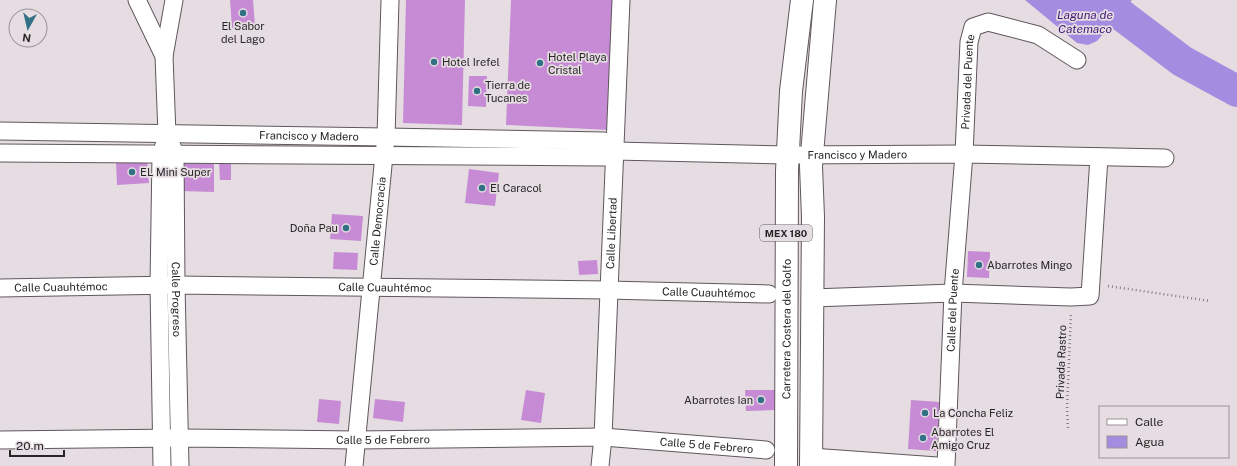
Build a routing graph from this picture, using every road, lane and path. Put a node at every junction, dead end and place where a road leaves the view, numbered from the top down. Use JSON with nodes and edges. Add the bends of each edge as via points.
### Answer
{"nodes":[{"id":1,"x":137,"y":0,"type":"edge"},
{"id":2,"x":174,"y":0,"type":"edge"},
{"id":3,"x":390,"y":0,"type":"edge"},
{"id":4,"x":621,"y":0,"type":"edge"},
{"id":5,"x":802,"y":0,"type":"edge"},
{"id":6,"x":825,"y":0,"type":"edge"},
{"id":7,"x":164,"y":56,"type":"junction"},
{"id":8,"x":1076,"y":60,"type":"dead end"},
{"id":9,"x":0,"y":131,"type":"edge"},
{"id":10,"x":166,"y":134,"type":"junction"},
{"id":11,"x":386,"y":137,"type":"junction"},
{"id":12,"x":615,"y":151,"type":"junction"},
{"id":13,"x":0,"y":153,"type":"edge"},
{"id":14,"x":168,"y":154,"type":"junction"},
{"id":15,"x":964,"y":154,"type":"junction"},
{"id":16,"x":384,"y":155,"type":"junction"},
{"id":17,"x":788,"y":155,"type":"junction"},
{"id":18,"x":812,"y":155,"type":"junction"},
{"id":19,"x":1099,"y":157,"type":"junction"},
{"id":20,"x":1165,"y":158,"type":"dead end"},
{"id":21,"x":176,"y":284,"type":"junction"},
{"id":22,"x":1091,"y":284,"type":"junction"},
{"id":23,"x":159,"y":285,"type":"junction"},
{"id":24,"x":371,"y":287,"type":"junction"},
{"id":25,"x":0,"y":288,"type":"edge"},
{"id":26,"x":608,"y":290,"type":"junction"},
{"id":27,"x":953,"y":293,"type":"junction"},
{"id":28,"x":769,"y":294,"type":"dead end"},
{"id":29,"x":1071,"y":297,"type":"junction"},
{"id":30,"x":812,"y":298,"type":"junction"},
{"id":31,"x":1210,"y":301,"type":"dead end"},
{"id":32,"x":1068,"y":428,"type":"dead end"},
{"id":33,"x":603,"y":437,"type":"junction"},
{"id":34,"x":179,"y":438,"type":"junction"},
{"id":35,"x":162,"y":439,"type":"junction"},
{"id":36,"x":0,"y":440,"type":"edge"},
{"id":37,"x":356,"y":440,"type":"junction"},
{"id":38,"x":766,"y":450,"type":"dead end"},
{"id":39,"x":811,"y":462,"type":"edge"},
{"id":40,"x":162,"y":466,"type":"edge"},
{"id":41,"x":180,"y":466,"type":"edge"},
{"id":42,"x":354,"y":466,"type":"edge"},
{"id":43,"x":600,"y":466,"type":"edge"},
{"id":44,"x":786,"y":466,"type":"edge"},
{"id":45,"x":937,"y":466,"type":"edge"},
{"id":46,"x":946,"y":466,"type":"edge"}],
"edges":[{"from":1,"to":7,"type":"street"},
{"from":2,"to":7,"type":"street","name":"Calle Progreso"},
{"from":3,"to":11,"type":"street","name":"Calle Democracia"},
{"from":4,"to":12,"type":"street","name":"Calle Libertad"},
{"from":5,"to":17,"type":"main road","name":"Carretera Costera del Golfo","number":"MEX 180","via":[[791,90]]},
{"from":6,"to":18,"type":"main road","number":"MEX 180"},
{"from":7,"to":10,"type":"street","name":"Calle Progreso"},
{"from":8,"to":15,"type":"street","name":"Privada del Puente","via":[[1038,35],[988,22],[973,27],[969,42]]},
{"from":9,"to":10,"type":"street","name":"Francisco y Madero"},
{"from":10,"to":11,"type":"street","name":"Francisco y Madero"},
{"from":10,"to":14,"type":"street","name":"Calle Progreso"},
{"from":11,"to":12,"type":"street","name":"Francisco y Madero","via":[[604,141]]},
{"from":11,"to":16,"type":"street","name":"Calle Democracia"},
{"from":12,"to":16,"type":"street","name":"Francisco y Madero","via":[[605,157]]},
{"from":12,"to":17,"type":"street","name":"Francisco y Madero"},
{"from":12,"to":26,"type":"street","name":"Calle Libertad"},
{"from":13,"to":14,"type":"street","name":"Francisco y Madero"},
{"from":14,"to":16,"type":"street","name":"Francisco y Madero"},
{"from":14,"to":21,"type":"street","name":"Calle Progreso"},
{"from":14,"to":23,"type":"street","name":"Calle Progreso"},
{"from":15,"to":18,"type":"street","name":"Francisco y Madero"},
{"from":15,"to":19,"type":"street","name":"Francisco y Madero"},
{"from":15,"to":27,"type":"street","name":"Calle del Puente"},
{"from":16,"to":24,"type":"street","name":"Calle Democracia"},
{"from":17,"to":18,"type":"street","name":"Francisco y Madero"},
{"from":17,"to":44,"type":"main road","name":"Carretera Costera del Golfo","number":"MEX 180"},
{"from":18,"to":30,"type":"main road","number":"MEX 180"},
{"from":19,"to":20,"type":"street","name":"Francisco y Madero"},
{"from":19,"to":22,"type":"street"},
{"from":21,"to":23,"type":"street","name":"Calle Cuauhtémoc"},
{"from":21,"to":24,"type":"street","name":"Calle Cuauhtémoc"},
{"from":21,"to":34,"type":"street","name":"Calle Progreso"},
{"from":22,"to":29,"type":"street","via":[[1090,296]]},
{"from":22,"to":31,"type":"path"},
{"from":23,"to":25,"type":"street","name":"Calle Cuauhtémoc"},
{"from":23,"to":35,"type":"street","name":"Calle Progreso"},
{"from":24,"to":26,"type":"street","name":"Calle Cuauhtémoc"},
{"from":24,"to":37,"type":"street","name":"Calle Democracia"},
{"from":26,"to":28,"type":"street","name":"Calle Cuauhtémoc"},
{"from":26,"to":33,"type":"street","name":"Calle Libertad"},
{"from":27,"to":29,"type":"street"},
{"from":27,"to":30,"type":"street"},
{"from":27,"to":46,"type":"street","name":"Calle del Puente"},
{"from":29,"to":32,"type":"path","name":"Privada Rastro"},
{"from":30,"to":39,"type":"main road","number":"MEX 180"},
{"from":33,"to":37,"type":"street","name":"Calle 5 de Febrero"},
{"from":33,"to":38,"type":"street","name":"Calle 5 de Febrero"},
{"from":33,"to":43,"type":"street","name":"Calle Libertad"},
{"from":34,"to":35,"type":"street","name":"Calle 5 de Febrero"},
{"from":34,"to":37,"type":"street","name":"Calle 5 de Febrero"},
{"from":34,"to":41,"type":"street","name":"Calle Progreso"},
{"from":35,"to":36,"type":"street","name":"Calle 5 de Febrero"},
{"from":35,"to":40,"type":"street","name":"Calle Progreso"},
{"from":37,"to":42,"type":"street","name":"Calle Democracia"},
{"from":39,"to":45,"type":"street"}]}
